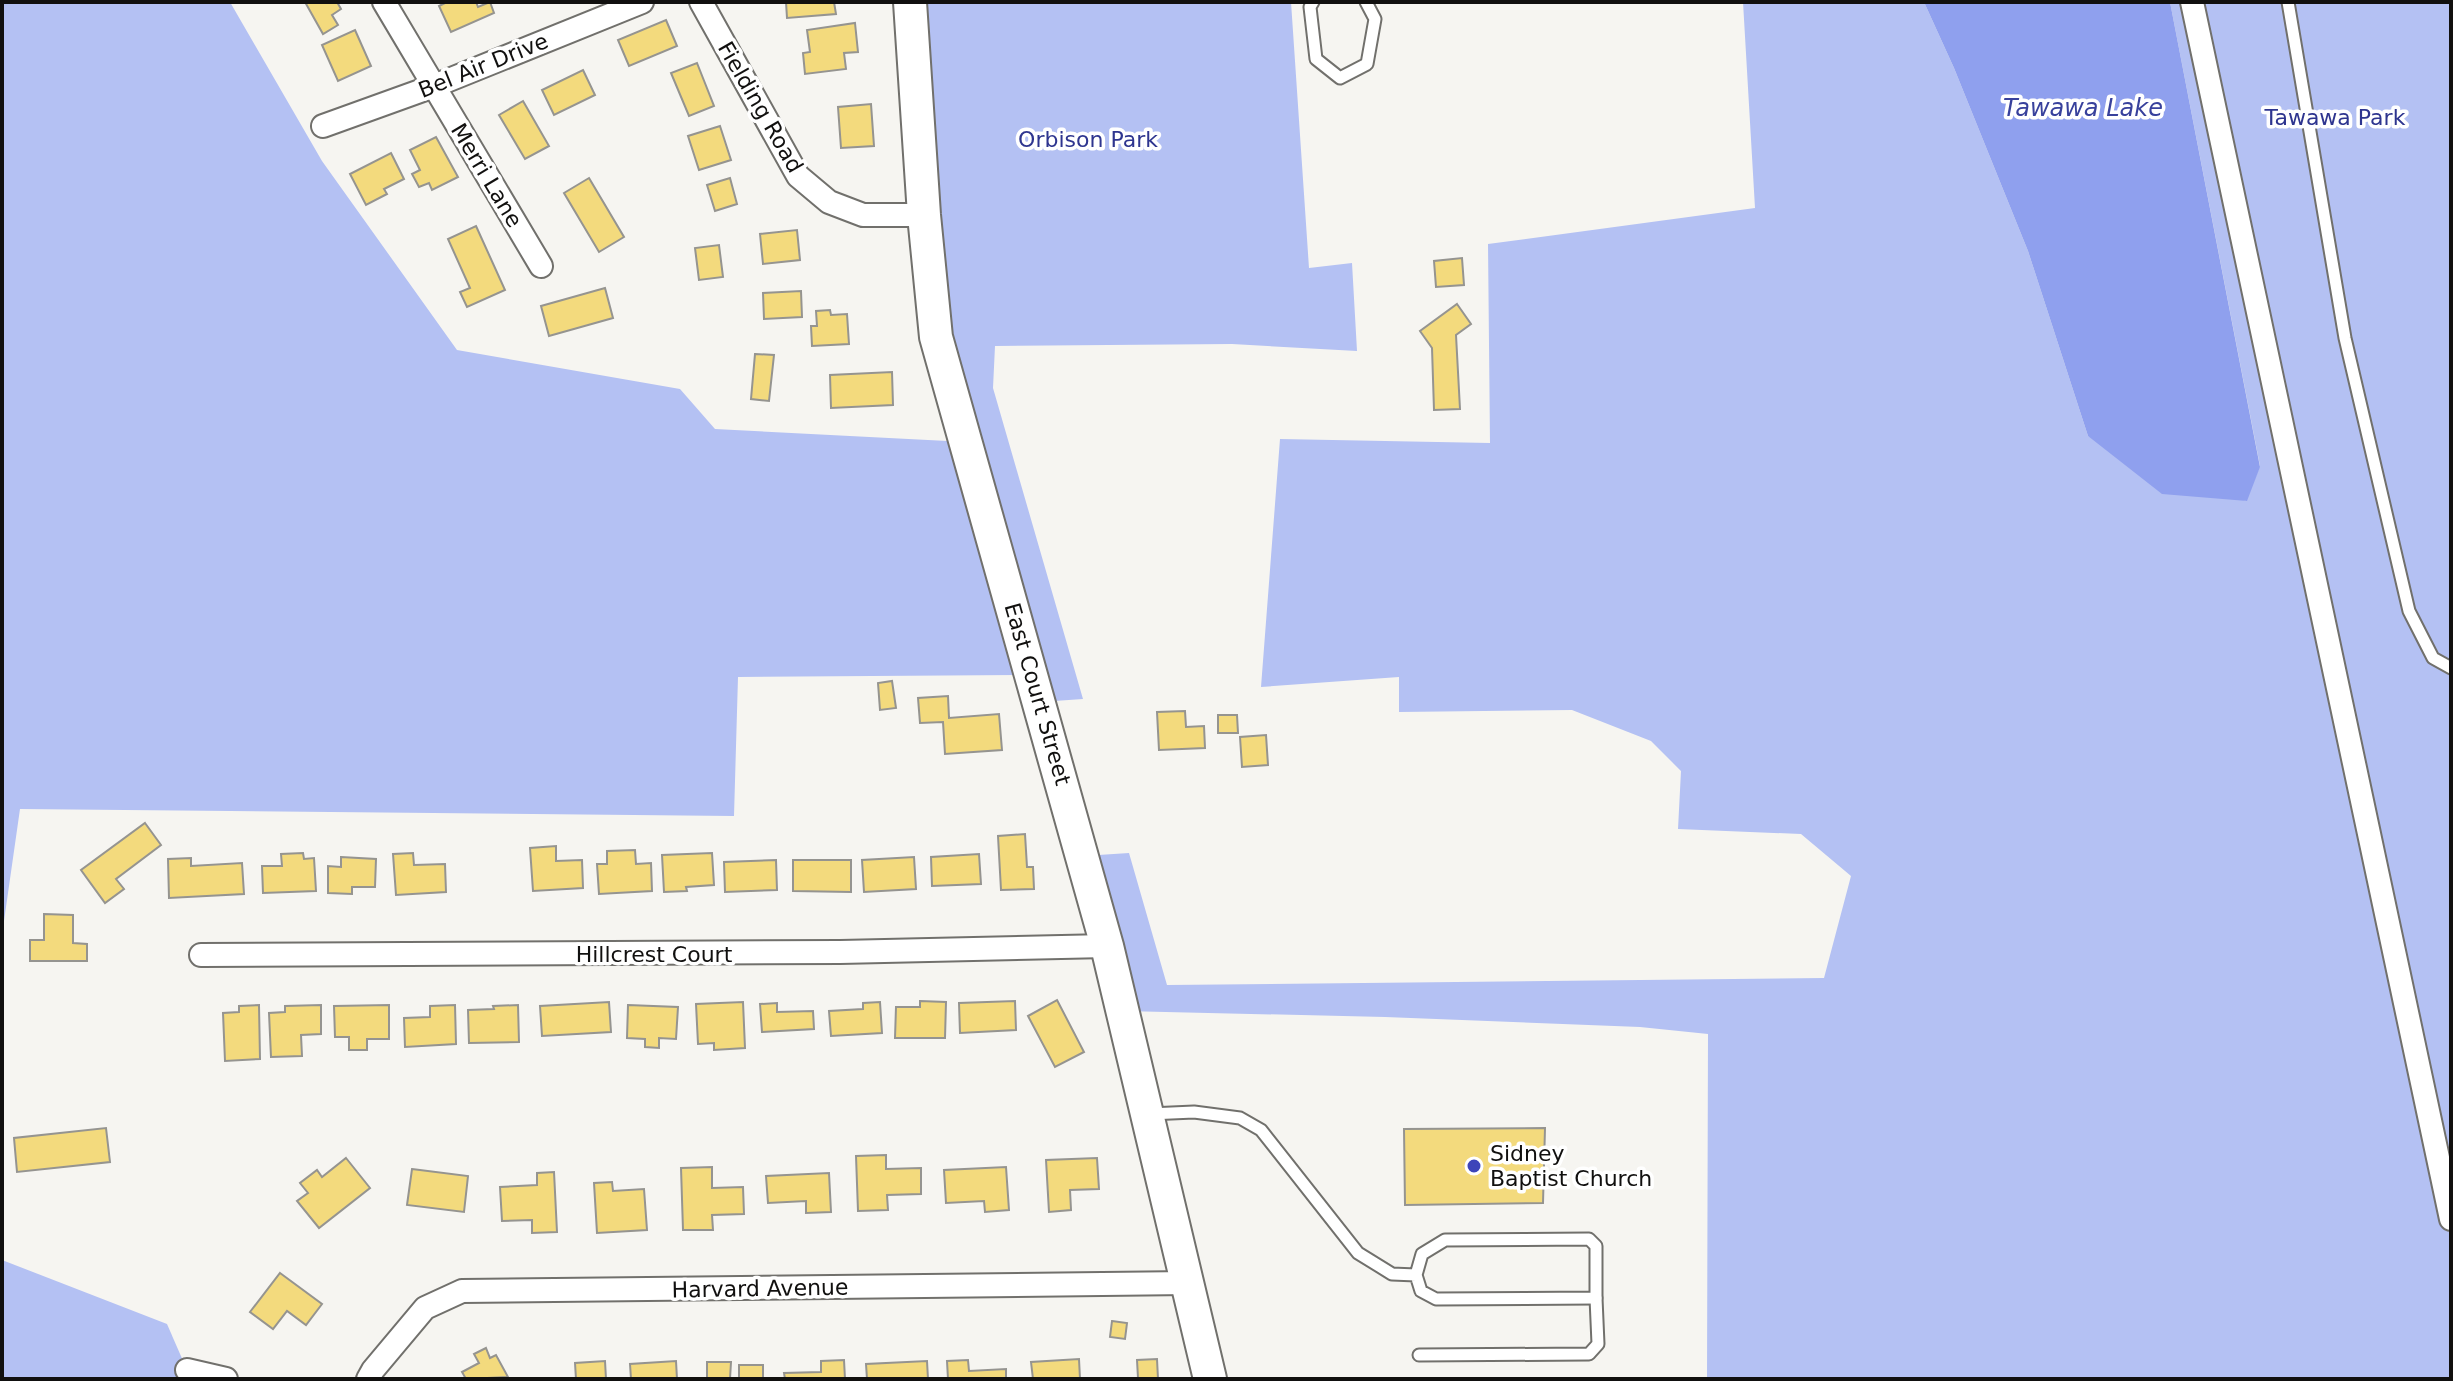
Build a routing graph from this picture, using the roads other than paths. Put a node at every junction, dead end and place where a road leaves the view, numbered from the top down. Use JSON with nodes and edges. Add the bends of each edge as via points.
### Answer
{"nodes":[{"id":1,"x":384,"y":2,"type":"edge"},
{"id":2,"x":642,"y":2,"type":"edge"},
{"id":3,"x":701,"y":2,"type":"edge"},
{"id":4,"x":910,"y":2,"type":"edge"},
{"id":5,"x":1313,"y":2,"type":"edge"},
{"id":6,"x":1366,"y":2,"type":"edge"},
{"id":7,"x":2192,"y":2,"type":"edge"},
{"id":8,"x":2288,"y":2,"type":"edge"},
{"id":9,"x":434,"y":86,"type":"junction"},
{"id":10,"x":323,"y":126,"type":"dead end"},
{"id":11,"x":924,"y":215,"type":"junction"},
{"id":12,"x":541,"y":266,"type":"dead end"},
{"id":13,"x":2451,"y":668,"type":"edge"},
{"id":14,"x":1107,"y":946,"type":"junction"},
{"id":15,"x":201,"y":955,"type":"dead end"},
{"id":16,"x":1148,"y":1115,"type":"junction"},
{"id":17,"x":2451,"y":1219,"type":"edge"},
{"id":18,"x":1416,"y":1275,"type":"junction"},
{"id":19,"x":1189,"y":1283,"type":"junction"},
{"id":20,"x":1596,"y":1298,"type":"junction"},
{"id":21,"x":1419,"y":1355,"type":"dead end"},
{"id":22,"x":187,"y":1370,"type":"dead end"},
{"id":23,"x":226,"y":1379,"type":"edge"},
{"id":24,"x":368,"y":1379,"type":"edge"},
{"id":25,"x":1210,"y":1379,"type":"edge"}],
"edges":[{"from":1,"to":9,"type":"street","name":"Merri Lane"},
{"from":2,"to":9,"type":"street","name":"Bel Air Drive"},
{"from":3,"to":11,"type":"street","name":"Fielding Road","via":[[798,176],[829,202],[863,215]]},
{"from":4,"to":11,"type":"main road","name":"East Court Street"},
{"from":5,"to":6,"type":"lane","via":[[1316,59],[1340,78],[1367,64],[1375,19]]},
{"from":7,"to":17,"type":"street"},
{"from":8,"to":13,"type":"lane","via":[[2345,338],[2409,611],[2433,658]]},
{"from":9,"to":10,"type":"street","name":"Bel Air Drive"},
{"from":9,"to":12,"type":"street","name":"Merri Lane"},
{"from":11,"to":14,"type":"main road","name":"East Court Street","via":[[936,337]]},
{"from":14,"to":15,"type":"street","name":"Hillcrest Court","via":[[808,953]]},
{"from":14,"to":16,"type":"main road","name":"East Court Street"},
{"from":16,"to":18,"type":"lane","via":[[1194,1112],[1240,1118],[1261,1130],[1358,1253],[1392,1274]]},
{"from":16,"to":19,"type":"main road","name":"East Court Street"},
{"from":18,"to":20,"type":"lane","via":[[1421,1291],[1436,1299]]},
{"from":18,"to":20,"type":"lane","via":[[1422,1254],[1445,1240],[1589,1239],[1596,1246]]},
{"from":19,"to":24,"type":"street","name":"Harvard Avenue","via":[[462,1291],[425,1308]]},
{"from":19,"to":25,"type":"main road","name":"East Court Street"},
{"from":20,"to":21,"type":"lane","via":[[1598,1344],[1589,1354]]},
{"from":22,"to":23,"type":"street"}]}
